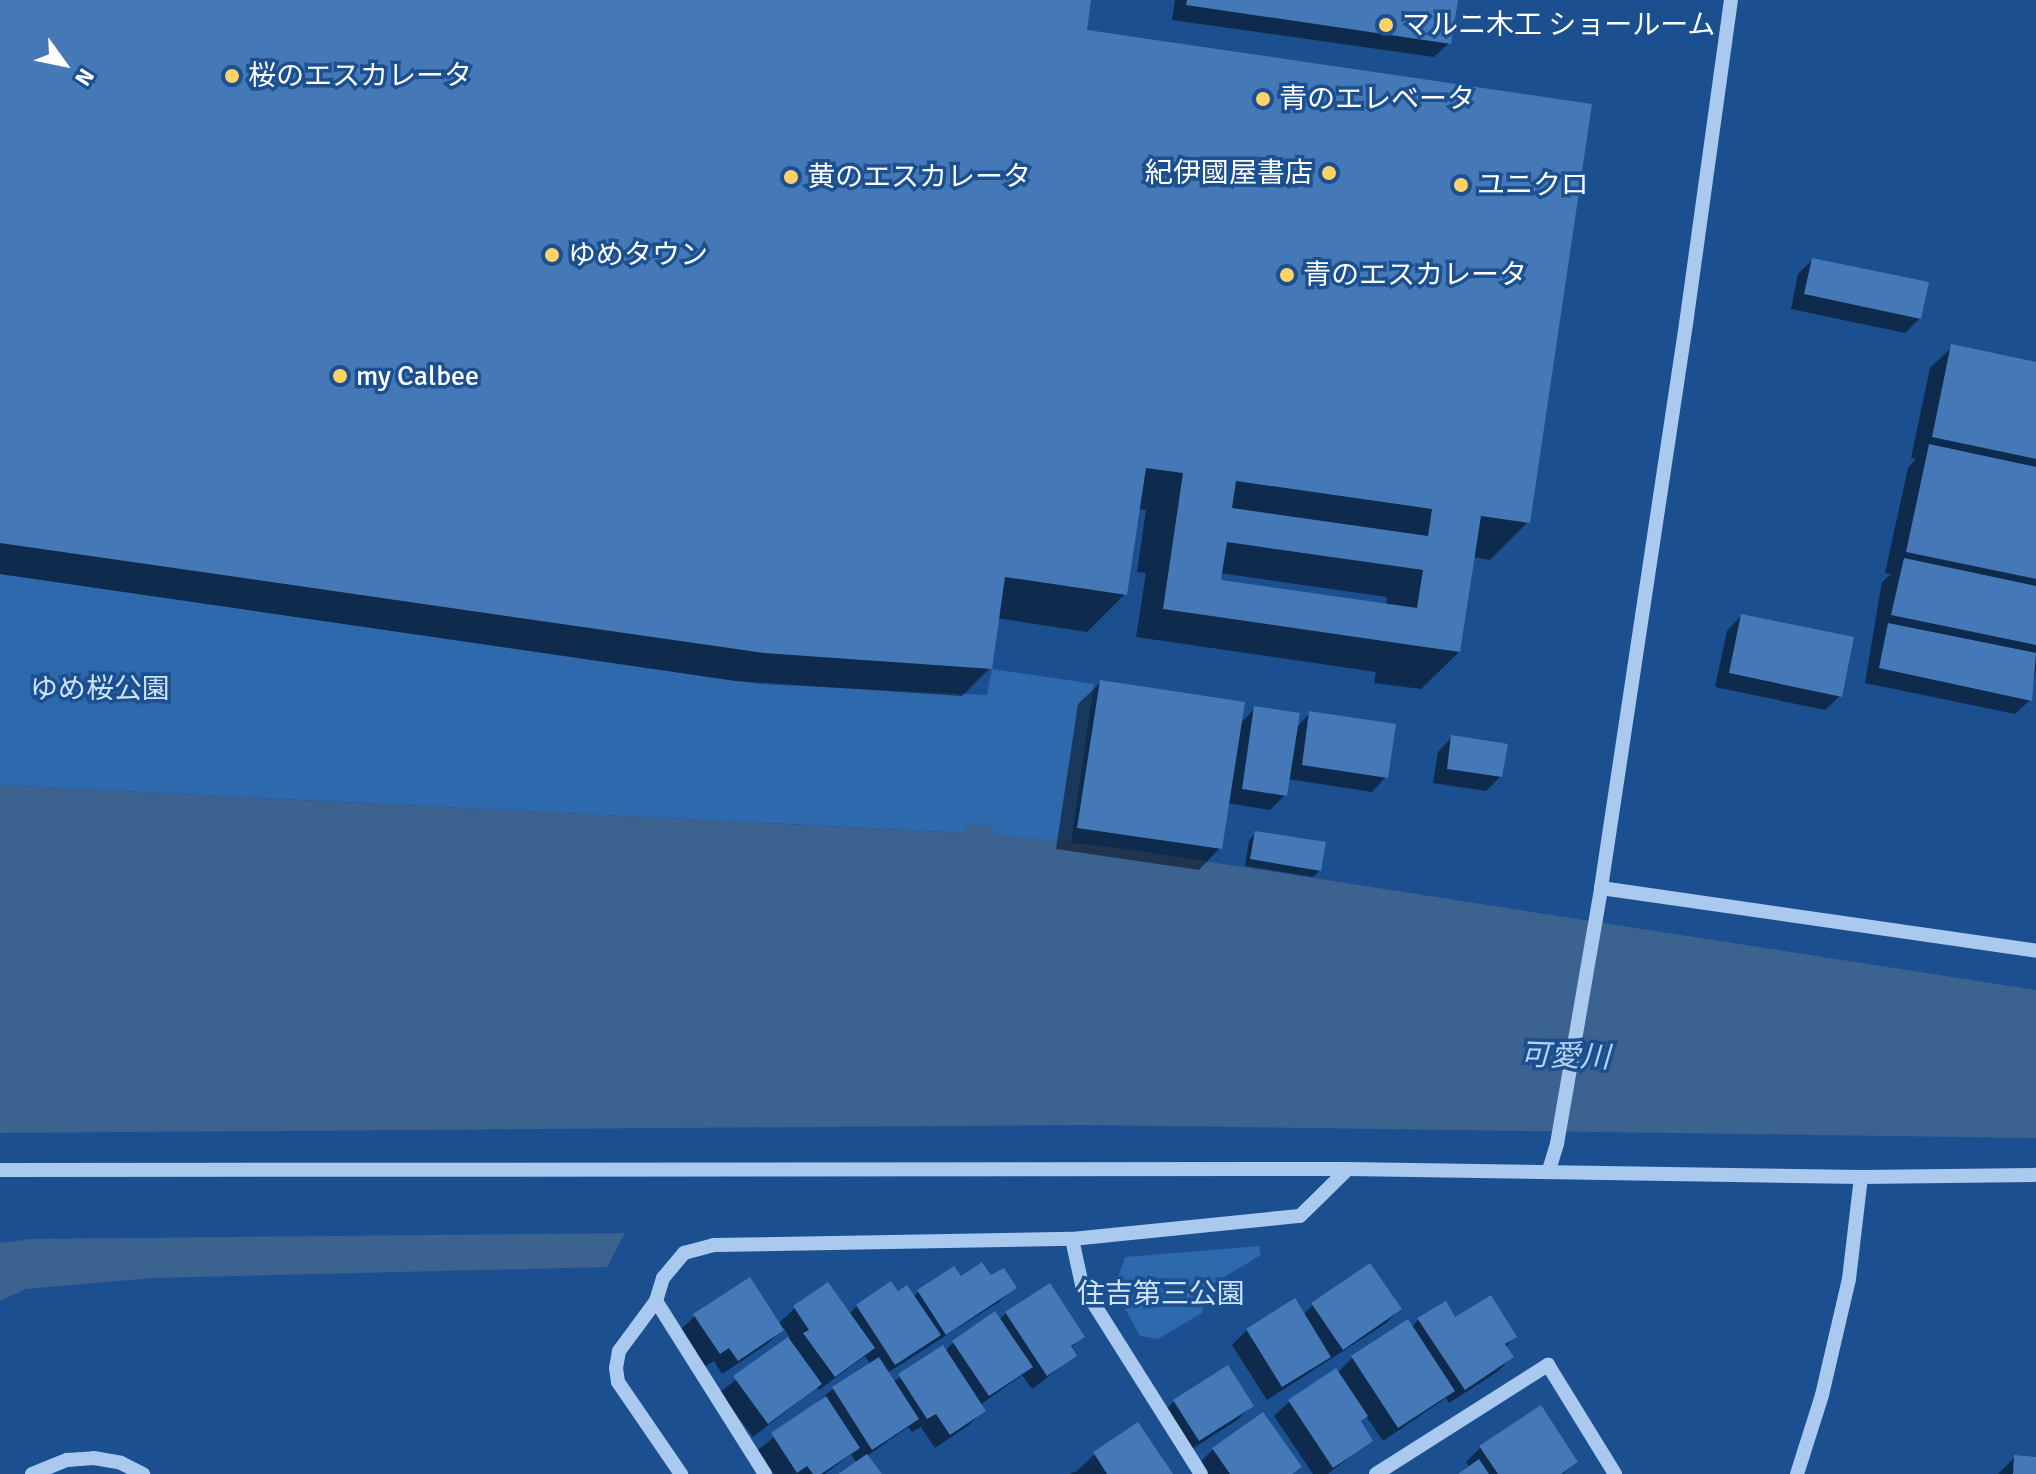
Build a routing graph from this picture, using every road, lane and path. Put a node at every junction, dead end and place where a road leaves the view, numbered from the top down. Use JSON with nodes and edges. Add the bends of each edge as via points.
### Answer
{"nodes":[{"id":1,"x":1731,"y":0,"type":"edge"},
{"id":2,"x":1601,"y":888,"type":"junction"},
{"id":3,"x":2036,"y":951,"type":"edge"},
{"id":4,"x":1348,"y":1169,"type":"junction"},
{"id":5,"x":0,"y":1170,"type":"edge"},
{"id":6,"x":1549,"y":1170,"type":"junction"},
{"id":7,"x":2036,"y":1175,"type":"edge"},
{"id":8,"x":1861,"y":1177,"type":"junction"},
{"id":9,"x":1072,"y":1239,"type":"junction"},
{"id":10,"x":656,"y":1301,"type":"junction"},
{"id":11,"x":32,"y":1474,"type":"edge"},
{"id":12,"x":143,"y":1474,"type":"edge"},
{"id":13,"x":681,"y":1474,"type":"edge"},
{"id":14,"x":765,"y":1474,"type":"edge"},
{"id":15,"x":1201,"y":1474,"type":"edge"},
{"id":16,"x":1376,"y":1474,"type":"edge"},
{"id":17,"x":1615,"y":1474,"type":"edge"},
{"id":18,"x":1797,"y":1474,"type":"edge"}],
"edges":[{"from":1,"to":2,"type":"street"},
{"from":2,"to":3,"type":"street"},
{"from":2,"to":6,"type":"street"},
{"from":4,"to":5,"type":"street"},
{"from":4,"to":6,"type":"street"},
{"from":4,"to":9,"type":"street","via":[[1300,1216]]},
{"from":6,"to":8,"type":"street"},
{"from":7,"to":8,"type":"street"},
{"from":8,"to":18,"type":"street","via":[[1849,1279]]},
{"from":9,"to":10,"type":"street","via":[[714,1245],[684,1253],[663,1278]]},
{"from":9,"to":15,"type":"street","via":[[1082,1285]]},
{"from":10,"to":13,"type":"street","via":[[619,1351],[618,1382]]},
{"from":10,"to":14,"type":"street"},
{"from":11,"to":12,"type":"street","via":[[67,1460],[94,1458]]},
{"from":16,"to":17,"type":"street","via":[[1548,1365]]}]}
